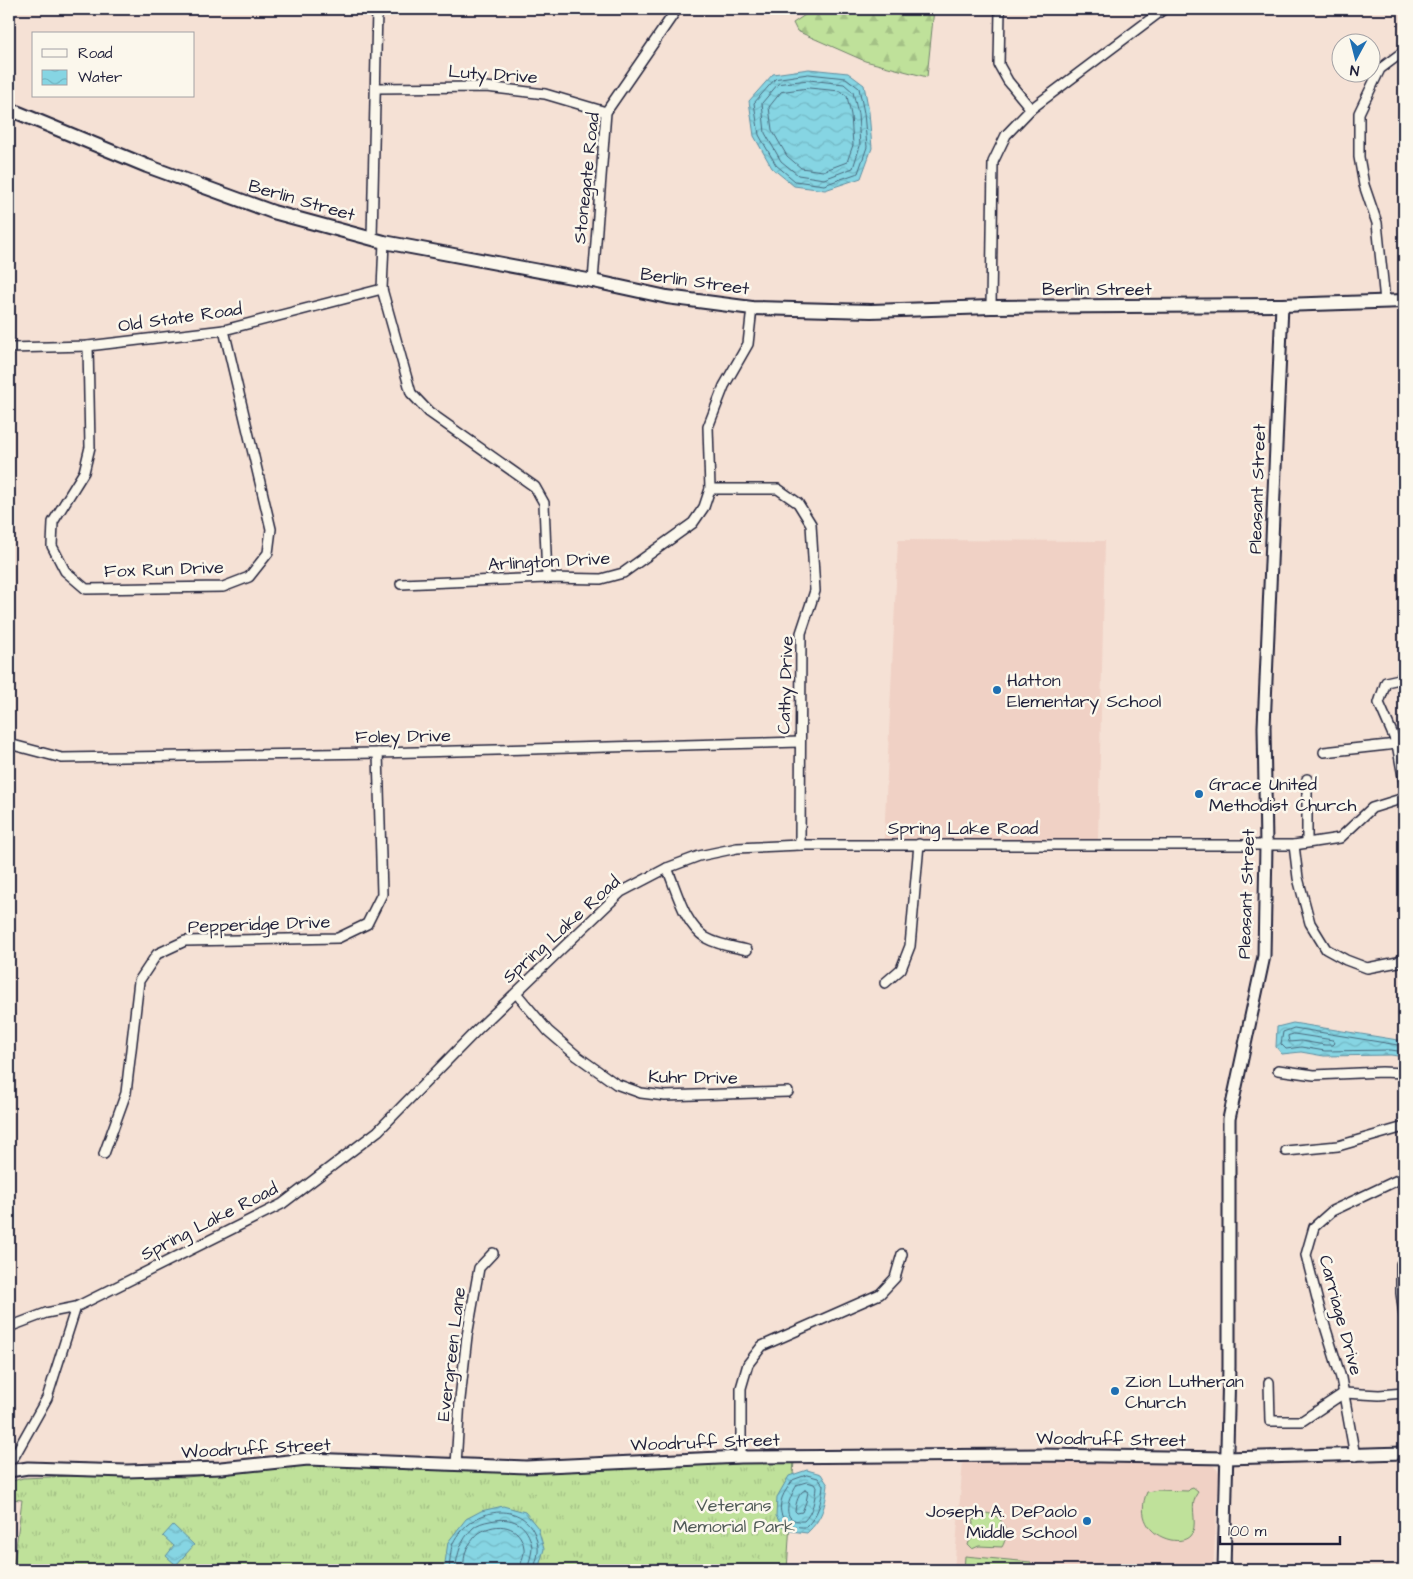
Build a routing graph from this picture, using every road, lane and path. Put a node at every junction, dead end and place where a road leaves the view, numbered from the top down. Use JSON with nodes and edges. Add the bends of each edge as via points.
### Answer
{"nodes":[{"id":1,"x":377,"y":9,"type":"edge"},
{"id":2,"x":678,"y":9,"type":"edge"},
{"id":3,"x":1000,"y":9,"type":"edge"},
{"id":4,"x":1164,"y":9,"type":"edge"},
{"id":5,"x":1404,"y":51,"type":"edge"},
{"id":6,"x":376,"y":88,"type":"junction"},
{"id":7,"x":9,"y":109,"type":"edge"},
{"id":8,"x":1031,"y":109,"type":"junction"},
{"id":9,"x":606,"y":112,"type":"junction"},
{"id":10,"x":378,"y":240,"type":"junction"},
{"id":11,"x":593,"y":281,"type":"junction"},
{"id":12,"x":382,"y":289,"type":"junction"},
{"id":13,"x":1385,"y":301,"type":"junction"},
{"id":14,"x":1404,"y":301,"type":"edge"},
{"id":15,"x":1282,"y":305,"type":"junction"},
{"id":16,"x":991,"y":307,"type":"junction"},
{"id":17,"x":752,"y":308,"type":"junction"},
{"id":18,"x":224,"y":330,"type":"junction"},
{"id":19,"x":88,"y":346,"type":"junction"},
{"id":20,"x":9,"y":348,"type":"edge"},
{"id":21,"x":710,"y":489,"type":"junction"},
{"id":22,"x":547,"y":578,"type":"junction"},
{"id":23,"x":401,"y":584,"type":"dead end"},
{"id":24,"x":1404,"y":678,"type":"edge"},
{"id":25,"x":800,"y":742,"type":"junction"},
{"id":26,"x":9,"y":744,"type":"edge"},
{"id":27,"x":1397,"y":744,"type":"junction"},
{"id":28,"x":1324,"y":752,"type":"dead end"},
{"id":29,"x":378,"y":754,"type":"junction"},
{"id":30,"x":1307,"y":779,"type":"dead end"},
{"id":31,"x":1404,"y":782,"type":"edge"},
{"id":32,"x":1404,"y":798,"type":"edge"},
{"id":33,"x":1307,"y":842,"type":"junction"},
{"id":34,"x":919,"y":844,"type":"junction"},
{"id":35,"x":800,"y":845,"type":"junction"},
{"id":36,"x":1266,"y":845,"type":"junction"},
{"id":37,"x":1294,"y":845,"type":"junction"},
{"id":38,"x":667,"y":868,"type":"junction"},
{"id":39,"x":747,"y":950,"type":"dead end"},
{"id":40,"x":1402,"y":963,"type":"edge"},
{"id":41,"x":885,"y":983,"type":"dead end"},
{"id":42,"x":516,"y":993,"type":"junction"},
{"id":43,"x":1278,"y":1070,"type":"dead end"},
{"id":44,"x":1404,"y":1074,"type":"edge"},
{"id":45,"x":788,"y":1092,"type":"dead end"},
{"id":46,"x":1404,"y":1127,"type":"edge"},
{"id":47,"x":1286,"y":1151,"type":"dead end"},
{"id":48,"x":104,"y":1154,"type":"dead end"},
{"id":49,"x":1404,"y":1177,"type":"edge"},
{"id":50,"x":493,"y":1253,"type":"dead end"},
{"id":51,"x":902,"y":1254,"type":"dead end"},
{"id":52,"x":1404,"y":1261,"type":"edge"},
{"id":53,"x":76,"y":1307,"type":"junction"},
{"id":54,"x":1404,"y":1315,"type":"edge"},
{"id":55,"x":9,"y":1327,"type":"edge"},
{"id":56,"x":1269,"y":1382,"type":"dead end"},
{"id":57,"x":1344,"y":1393,"type":"junction"},
{"id":58,"x":1404,"y":1393,"type":"edge"},
{"id":59,"x":1404,"y":1453,"type":"edge"},
{"id":60,"x":1355,"y":1456,"type":"junction"},
{"id":61,"x":741,"y":1457,"type":"junction"},
{"id":62,"x":1227,"y":1458,"type":"junction"},
{"id":63,"x":9,"y":1462,"type":"edge"},
{"id":64,"x":456,"y":1465,"type":"junction"},
{"id":65,"x":9,"y":1471,"type":"edge"},
{"id":66,"x":1224,"y":1570,"type":"edge"}],
"edges":[{"from":1,"to":6,"type":"street"},
{"from":2,"to":9,"type":"street","name":"Stonegate Road"},
{"from":3,"to":8,"type":"street","via":[[999,65]]},
{"from":4,"to":8,"type":"street"},
{"from":5,"to":13,"type":"street","via":[[1380,69],[1359,113],[1359,157],[1364,185],[1377,223]]},
{"from":6,"to":9,"type":"street","name":"Luty Drive","via":[[486,87],[545,94]]},
{"from":6,"to":10,"type":"street"},
{"from":7,"to":10,"type":"main road","name":"Berlin Street","via":[[147,166],[273,212]]},
{"from":8,"to":16,"type":"street","via":[[1006,135],[993,162]]},
{"from":9,"to":11,"type":"street","name":"Stonegate Road"},
{"from":10,"to":11,"type":"main road","name":"Berlin Street"},
{"from":10,"to":12,"type":"street"},
{"from":11,"to":17,"type":"main road","name":"Berlin Street","via":[[666,297]]},
{"from":12,"to":18,"type":"street","name":"Old State Road"},
{"from":12,"to":22,"type":"street","via":[[411,393],[429,412],[535,487],[540,495],[544,503]]},
{"from":13,"to":14,"type":"main road","name":"Berlin Street"},
{"from":13,"to":15,"type":"main road","name":"Berlin Street"},
{"from":15,"to":16,"type":"main road","name":"Berlin Street"},
{"from":15,"to":36,"type":"street","name":"Pleasant Street","via":[[1264,727]]},
{"from":16,"to":17,"type":"main road","name":"Berlin Street","via":[[871,311]]},
{"from":17,"to":21,"type":"street","name":"Arlington Drive","via":[[748,344],[724,386],[708,427]]},
{"from":18,"to":19,"type":"street","name":"Old State Road"},
{"from":18,"to":19,"type":"street","name":"Fox Run Drive","via":[[271,529],[268,553],[249,577],[223,587],[86,588],[65,571],[52,546],[53,522],[84,472],[90,447]]},
{"from":19,"to":20,"type":"street","name":"Old State Road"},
{"from":21,"to":22,"type":"street","name":"Arlington Drive","via":[[704,507],[692,522],[623,573],[601,579]]},
{"from":21,"to":25,"type":"street","name":"Cathy Drive","via":[[778,489],[798,503],[811,524],[815,591],[801,632]]},
{"from":22,"to":23,"type":"street","name":"Arlington Drive"},
{"from":24,"to":27,"type":"street","via":[[1386,682],[1379,703]]},
{"from":25,"to":29,"type":"street","name":"Foley Drive"},
{"from":25,"to":35,"type":"street","name":"Cathy Drive"},
{"from":26,"to":29,"type":"street","name":"Foley Drive","via":[[62,758]]},
{"from":27,"to":28,"type":"street"},
{"from":27,"to":31,"type":"street"},
{"from":29,"to":48,"type":"street","name":"Pepperidge Drive","via":[[382,894],[367,924],[338,938],[185,941],[157,954],[139,981],[126,1093]]},
{"from":30,"to":33,"type":"street"},
{"from":32,"to":33,"type":"street","name":"Spring Lake Road","via":[[1372,808],[1340,838]]},
{"from":33,"to":37,"type":"street","name":"Spring Lake Road"},
{"from":34,"to":35,"type":"street","name":"Spring Lake Road"},
{"from":34,"to":36,"type":"street","name":"Spring Lake Road"},
{"from":34,"to":41,"type":"street","via":[[910,946],[901,969]]},
{"from":35,"to":38,"type":"street","name":"Spring Lake Road","via":[[737,848],[698,856]]},
{"from":36,"to":37,"type":"street","name":"Spring Lake Road"},
{"from":36,"to":62,"type":"street","name":"Pleasant Street","via":[[1264,956],[1229,1119]]},
{"from":37,"to":40,"type":"street","via":[[1298,878],[1310,923],[1326,949],[1367,968]]},
{"from":38,"to":39,"type":"street","via":[[691,924],[706,938]]},
{"from":38,"to":42,"type":"street","name":"Spring Lake Road","via":[[621,892]]},
{"from":42,"to":45,"type":"street","name":"Kuhr Drive","via":[[548,1031],[616,1084],[641,1093],[665,1096]]},
{"from":42,"to":53,"type":"street","name":"Spring Lake Road","via":[[378,1131],[282,1204]]},
{"from":43,"to":44,"type":"street","via":[[1314,1075]]},
{"from":46,"to":47,"type":"street","via":[[1338,1146]]},
{"from":49,"to":57,"type":"street","name":"Carriage Drive","via":[[1332,1211],[1312,1232],[1306,1255]]},
{"from":50,"to":64,"type":"street","name":"Evergreen Lane","via":[[479,1268],[477,1278],[463,1372]]},
{"from":51,"to":61,"type":"street","via":[[895,1278],[880,1294],[762,1346],[748,1364],[741,1388]]},
{"from":52,"to":54,"type":"street","via":[[1401,1292]]},
{"from":53,"to":55,"type":"street","name":"Spring Lake Road","via":[[46,1313]]},
{"from":53,"to":63,"type":"street","via":[[48,1398]]},
{"from":56,"to":57,"type":"street","via":[[1270,1421],[1302,1421]]},
{"from":57,"to":58,"type":"street"},
{"from":57,"to":60,"type":"street","name":"Carriage Drive"},
{"from":59,"to":60,"type":"street","name":"Woodruff Street"},
{"from":60,"to":62,"type":"street","name":"Woodruff Street"},
{"from":61,"to":62,"type":"street","name":"Woodruff Street"},
{"from":61,"to":64,"type":"street","name":"Woodruff Street","via":[[526,1467]]},
{"from":62,"to":66,"type":"street","name":"Pleasant Street"},
{"from":64,"to":65,"type":"street","name":"Woodruff Street","via":[[308,1459],[221,1468],[127,1471],[28,1468]]}]}
